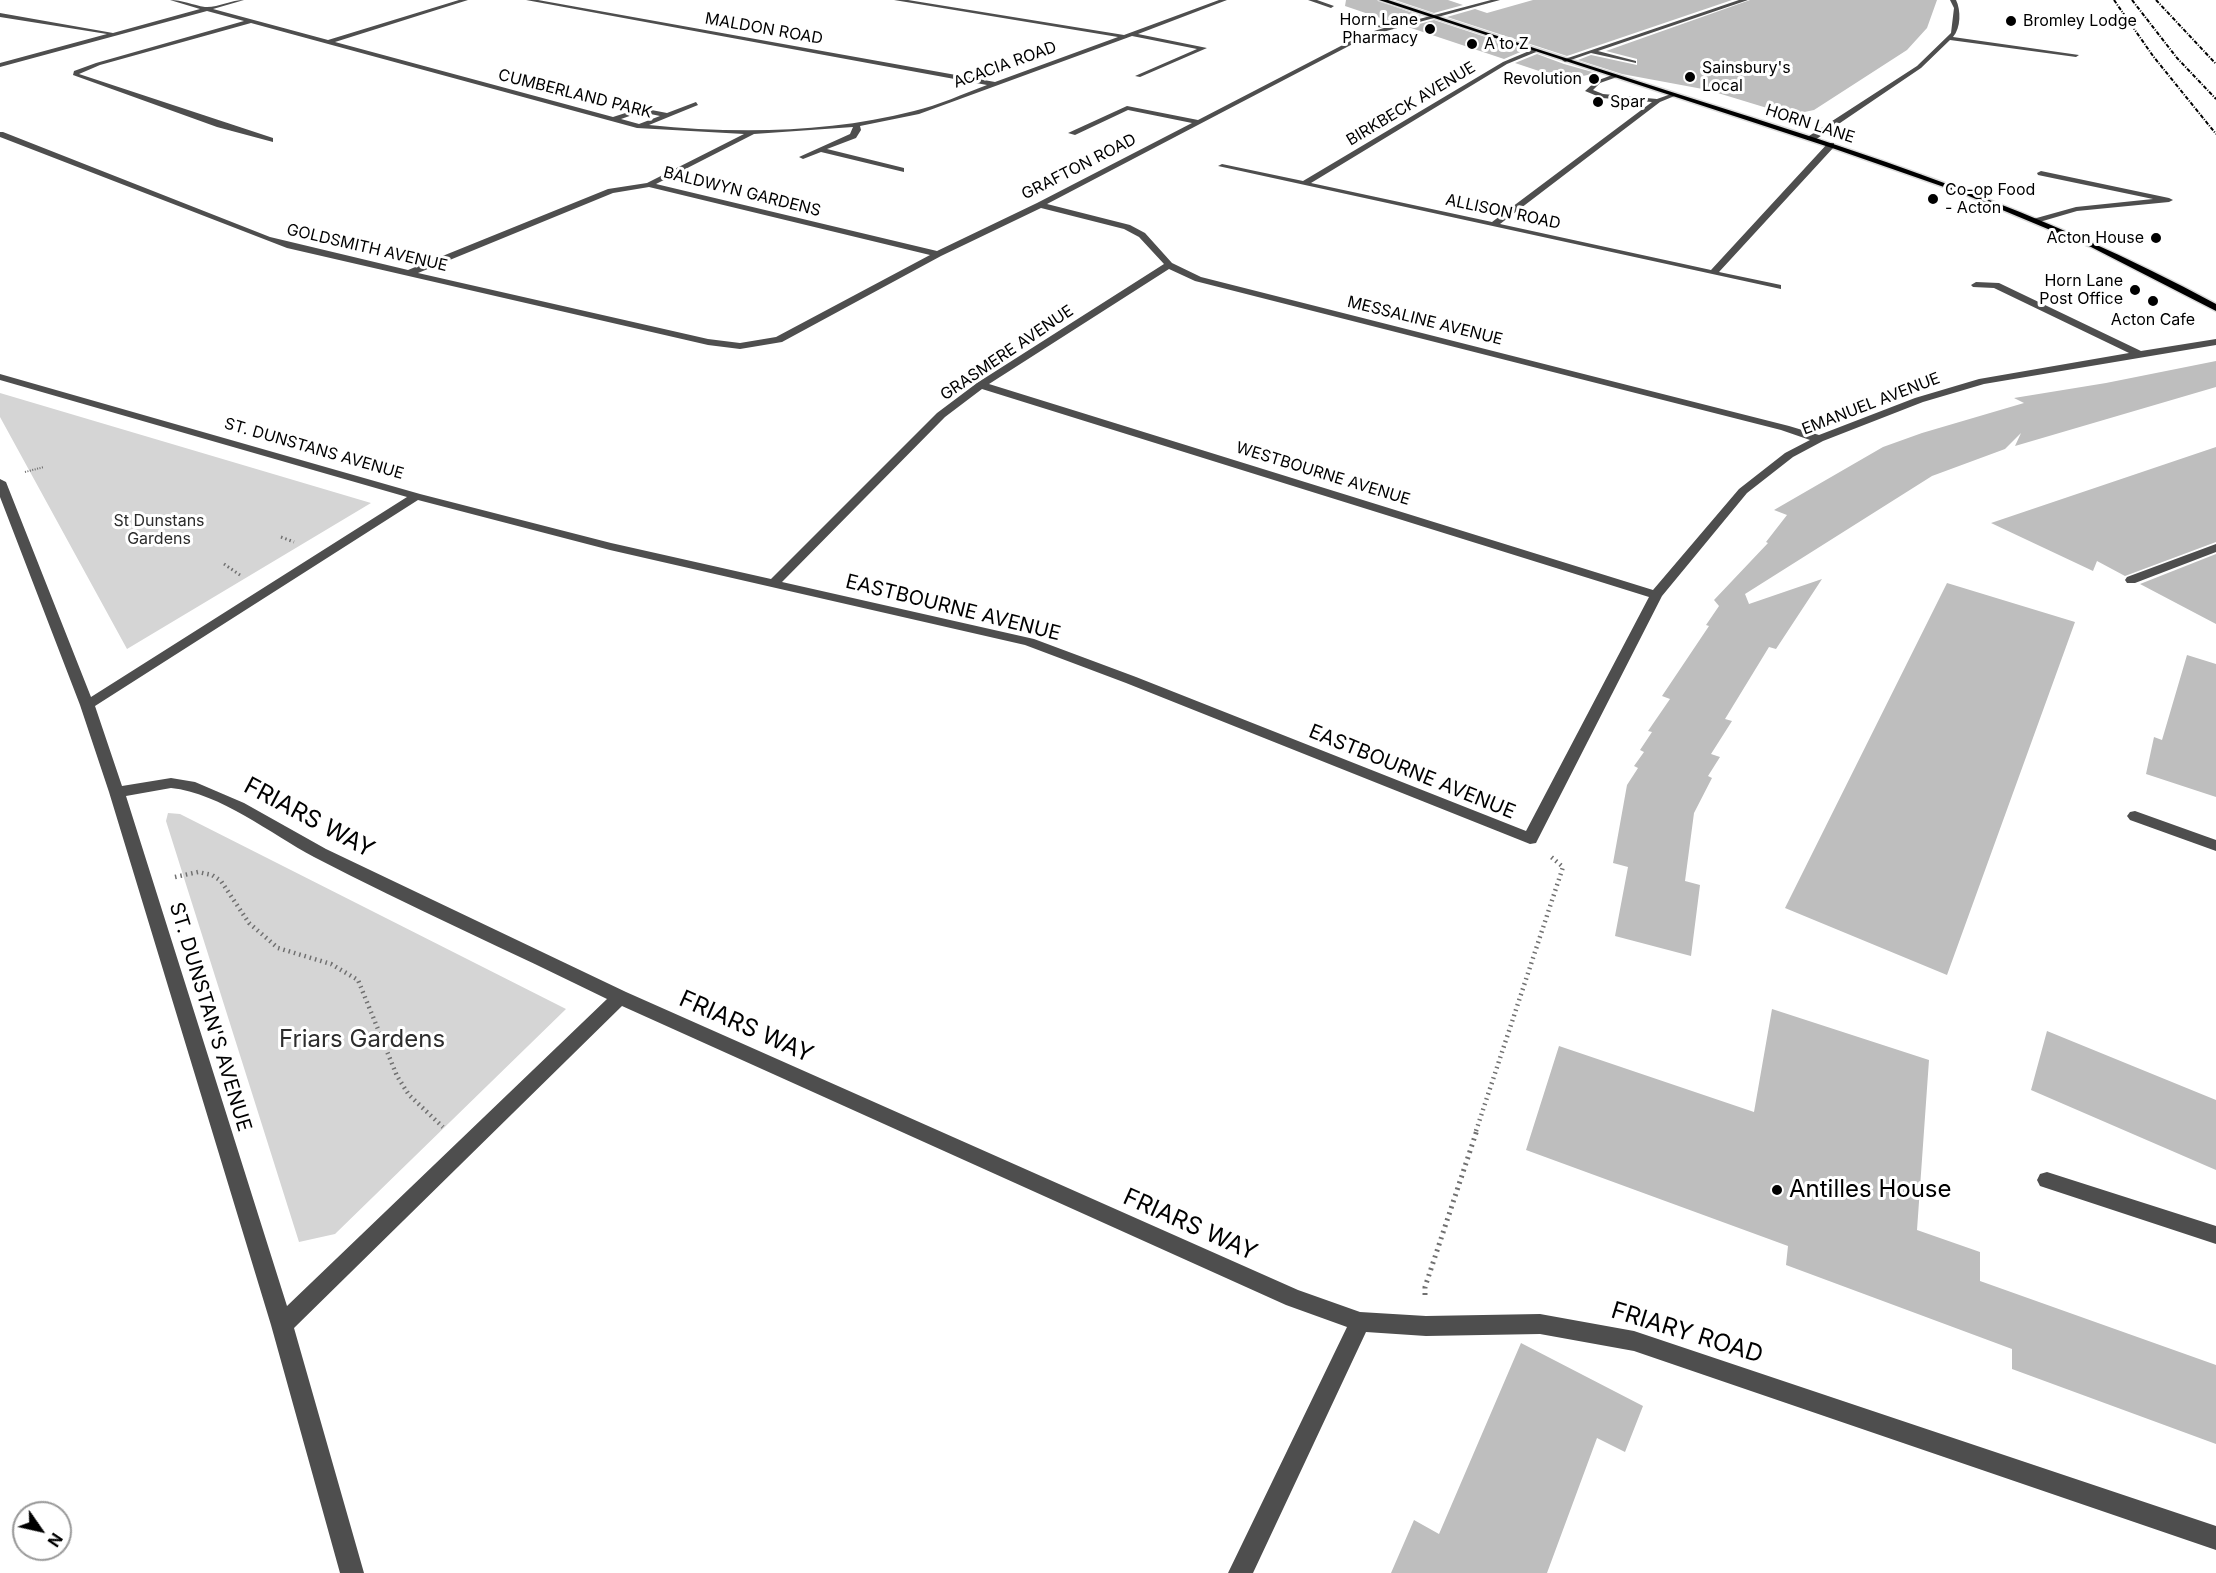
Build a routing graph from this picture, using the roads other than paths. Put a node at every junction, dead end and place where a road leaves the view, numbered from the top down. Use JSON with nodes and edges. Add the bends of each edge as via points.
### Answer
{"nodes":[{"id":1,"x":173,"y":0,"type":"edge"},
{"id":2,"x":241,"y":0,"type":"edge"},
{"id":3,"x":465,"y":0,"type":"edge"},
{"id":4,"x":529,"y":0,"type":"edge"},
{"id":5,"x":897,"y":0,"type":"edge"},
{"id":6,"x":1224,"y":0,"type":"edge"},
{"id":7,"x":1311,"y":0,"type":"edge"},
{"id":8,"x":1382,"y":0,"type":"edge"},
{"id":9,"x":1497,"y":0,"type":"edge"},
{"id":10,"x":1745,"y":0,"type":"edge"},
{"id":11,"x":1953,"y":0,"type":"edge"},
{"id":12,"x":1331,"y":6,"type":"dead end"},
{"id":13,"x":207,"y":9,"type":"junction"},
{"id":14,"x":0,"y":15,"type":"edge"},
{"id":15,"x":1434,"y":17,"type":"junction"},
{"id":16,"x":1343,"y":20,"type":"dead end"},
{"id":17,"x":251,"y":21,"type":"junction"},
{"id":18,"x":1392,"y":28,"type":"junction"},
{"id":19,"x":117,"y":34,"type":"junction"},
{"id":20,"x":1127,"y":35,"type":"junction"},
{"id":21,"x":1948,"y":38,"type":"junction"},
{"id":22,"x":328,"y":42,"type":"junction"},
{"id":23,"x":1534,"y":51,"type":"junction"},
{"id":24,"x":1593,"y":52,"type":"junction"},
{"id":25,"x":2076,"y":55,"type":"dead end"},
{"id":26,"x":1565,"y":60,"type":"junction"},
{"id":27,"x":1634,"y":62,"type":"dead end"},
{"id":28,"x":0,"y":65,"type":"edge"},
{"id":29,"x":1138,"y":76,"type":"dead end"},
{"id":30,"x":1615,"y":76,"type":"junction"},
{"id":31,"x":994,"y":84,"type":"junction"},
{"id":32,"x":1674,"y":94,"type":"junction"},
{"id":33,"x":1658,"y":101,"type":"junction"},
{"id":34,"x":696,"y":104,"type":"dead end"},
{"id":35,"x":665,"y":115,"type":"junction"},
{"id":36,"x":613,"y":120,"type":"junction"},
{"id":37,"x":1198,"y":123,"type":"junction"},
{"id":38,"x":856,"y":125,"type":"junction"},
{"id":39,"x":641,"y":126,"type":"junction"},
{"id":40,"x":752,"y":133,"type":"junction"},
{"id":41,"x":1072,"y":133,"type":"dead end"},
{"id":42,"x":0,"y":134,"type":"edge"},
{"id":43,"x":1812,"y":138,"type":"junction"},
{"id":44,"x":270,"y":140,"type":"dead end"},
{"id":45,"x":1831,"y":145,"type":"junction"},
{"id":46,"x":821,"y":150,"type":"junction"},
{"id":47,"x":803,"y":157,"type":"dead end"},
{"id":48,"x":1222,"y":166,"type":"dead end"},
{"id":49,"x":901,"y":170,"type":"dead end"},
{"id":50,"x":2041,"y":173,"type":"dead end"},
{"id":51,"x":1304,"y":184,"type":"junction"},
{"id":52,"x":649,"y":185,"type":"junction"},
{"id":53,"x":1040,"y":205,"type":"junction"},
{"id":54,"x":2036,"y":221,"type":"junction"},
{"id":55,"x":1493,"y":225,"type":"junction"},
{"id":56,"x":938,"y":254,"type":"junction"},
{"id":57,"x":1169,"y":265,"type":"junction"},
{"id":58,"x":409,"y":273,"type":"junction"},
{"id":59,"x":1713,"y":273,"type":"junction"},
{"id":60,"x":1976,"y":285,"type":"dead end"},
{"id":61,"x":1778,"y":287,"type":"dead end"},
{"id":62,"x":2211,"y":302,"type":"edge"},
{"id":63,"x":2216,"y":308,"type":"edge"},
{"id":64,"x":2216,"y":342,"type":"edge"},
{"id":65,"x":740,"y":346,"type":"joint"},
{"id":66,"x":2138,"y":353,"type":"junction"},
{"id":67,"x":0,"y":377,"type":"edge"},
{"id":68,"x":981,"y":386,"type":"junction"},
{"id":69,"x":1819,"y":439,"type":"junction"},
{"id":70,"x":0,"y":482,"type":"edge"},
{"id":71,"x":416,"y":496,"type":"junction"},
{"id":72,"x":2216,"y":548,"type":"edge"},
{"id":73,"x":2132,"y":580,"type":"dead end"},
{"id":74,"x":773,"y":584,"type":"junction"},
{"id":75,"x":1656,"y":595,"type":"junction"},
{"id":76,"x":87,"y":705,"type":"junction"},
{"id":77,"x":117,"y":792,"type":"junction"},
{"id":78,"x":2135,"y":816,"type":"dead end"},
{"id":79,"x":1530,"y":839,"type":"joint"},
{"id":80,"x":2216,"y":846,"type":"edge"},
{"id":81,"x":620,"y":997,"type":"junction"},
{"id":82,"x":2047,"y":1180,"type":"dead end"},
{"id":83,"x":2216,"y":1235,"type":"edge"},
{"id":84,"x":1360,"y":1322,"type":"junction"},
{"id":85,"x":282,"y":1325,"type":"junction"},
{"id":86,"x":2216,"y":1538,"type":"edge"},
{"id":87,"x":352,"y":1573,"type":"edge"},
{"id":88,"x":1240,"y":1573,"type":"edge"}],
"edges":[{"from":1,"to":13,"type":"street","name":"CUMBERLAND PARK"},
{"from":2,"to":13,"type":"street"},
{"from":3,"to":22,"type":"street"},
{"from":4,"to":31,"type":"street","name":"MALDON ROAD"},
{"from":5,"to":20,"type":"street"},
{"from":6,"to":20,"type":"street","name":"ACACIA ROAD"},
{"from":7,"to":12,"type":"street"},
{"from":8,"to":15,"type":"main road","name":"HORN LANE"},
{"from":9,"to":15,"type":"street","name":"GRAFTON ROAD"},
{"from":10,"to":24,"type":"street"},
{"from":11,"to":21,"type":"street","via":[[1957,8],[1954,33]]},
{"from":13,"to":17,"type":"street","name":"CUMBERLAND PARK"},
{"from":13,"to":19,"type":"street"},
{"from":14,"to":19,"type":"street"},
{"from":15,"to":18,"type":"street","name":"GRAFTON ROAD"},
{"from":15,"to":23,"type":"main road","name":"HORN LANE"},
{"from":16,"to":18,"type":"street"},
{"from":17,"to":22,"type":"street","name":"CUMBERLAND PARK"},
{"from":17,"to":44,"type":"street","via":[[83,69],[76,75]]},
{"from":18,"to":37,"type":"street","name":"GRAFTON ROAD","via":[[1366,35]]},
{"from":19,"to":28,"type":"street"},
{"from":20,"to":29,"type":"street","via":[[1204,48]]},
{"from":20,"to":31,"type":"street","name":"ACACIA ROAD"},
{"from":21,"to":25,"type":"street"},
{"from":21,"to":43,"type":"street","via":[[1919,67]]},
{"from":22,"to":36,"type":"street","name":"CUMBERLAND PARK"},
{"from":23,"to":26,"type":"main road","name":"HORN LANE"},
{"from":23,"to":51,"type":"street","name":"BIRKBECK AVENUE","via":[[1505,63]]},
{"from":24,"to":26,"type":"street"},
{"from":24,"to":27,"type":"street"},
{"from":26,"to":30,"type":"main road","name":"HORN LANE"},
{"from":30,"to":32,"type":"main road","name":"HORN LANE"},
{"from":30,"to":33,"type":"street","via":[[1598,82],[1588,91]]},
{"from":31,"to":38,"type":"street","name":"ACACIA ROAD","via":[[917,113]]},
{"from":32,"to":33,"type":"street"},
{"from":32,"to":43,"type":"main road","name":"HORN LANE"},
{"from":33,"to":55,"type":"street"},
{"from":34,"to":35,"type":"street"},
{"from":35,"to":36,"type":"street","via":[[641,110]]},
{"from":35,"to":39,"type":"street"},
{"from":36,"to":39,"type":"street","name":"CUMBERLAND PARK"},
{"from":37,"to":41,"type":"street","via":[[1127,108]]},
{"from":37,"to":53,"type":"street","name":"GRAFTON ROAD"},
{"from":38,"to":40,"type":"street","name":"CUMBERLAND PARK"},
{"from":38,"to":46,"type":"street","via":[[853,136]]},
{"from":39,"to":40,"type":"street","name":"CUMBERLAND PARK"},
{"from":40,"to":52,"type":"street"},
{"from":42,"to":58,"type":"street","name":"GOLDSMITH AVENUE","via":[[267,239],[328,257]]},
{"from":43,"to":45,"type":"main road","name":"HORN LANE"},
{"from":45,"to":54,"type":"main road","name":"HORN LANE"},
{"from":45,"to":59,"type":"street"},
{"from":46,"to":47,"type":"street"},
{"from":46,"to":49,"type":"street"},
{"from":48,"to":51,"type":"street","name":"ALLISON ROAD"},
{"from":50,"to":54,"type":"street","via":[[2169,200],[2076,209]]},
{"from":51,"to":55,"type":"street","name":"ALLISON ROAD"},
{"from":52,"to":56,"type":"street","name":"BALDWYN GARDENS"},
{"from":52,"to":58,"type":"street","name":"BALDWYN GARDENS","via":[[611,191]]},
{"from":53,"to":56,"type":"street","name":"GRAFTON ROAD"},
{"from":53,"to":57,"type":"street","name":"MESSALINE AVENUE","via":[[1127,227],[1142,235]]},
{"from":54,"to":62,"type":"main road","name":"HORN LANE"},
{"from":55,"to":59,"type":"street","name":"ALLISON ROAD"},
{"from":56,"to":65,"type":"street","name":"GRAFTON ROAD","via":[[779,340]]},
{"from":57,"to":68,"type":"street","name":"GRASMERE AVENUE"},
{"from":57,"to":69,"type":"street","name":"MESSALINE AVENUE","via":[[1198,279]]},
{"from":58,"to":65,"type":"street","name":"GOLDSMITH AVENUE"},
{"from":59,"to":61,"type":"street","name":"ALLISON ROAD"},
{"from":60,"to":66,"type":"street","via":[[1996,285]]},
{"from":62,"to":63,"type":"main road","name":"HORN LANE"},
{"from":64,"to":66,"type":"street","name":"EMANUEL AVENUE"},
{"from":66,"to":69,"type":"street","name":"EMANUEL AVENUE","via":[[1983,381],[1919,400]]},
{"from":67,"to":71,"type":"street","name":"ST. DUNSTANS AVENUE"},
{"from":68,"to":74,"type":"street","name":"GRASMERE AVENUE","via":[[941,415]]},
{"from":68,"to":75,"type":"street","name":"WESTBOURNE AVENUE"},
{"from":69,"to":75,"type":"street","name":"EMANUEL AVENUE","via":[[1789,455],[1743,491]]},
{"from":70,"to":76,"type":"street","name":"ST. DUNSTAN'S AVENUE"},
{"from":71,"to":74,"type":"street","name":"EASTBOURNE AVENUE"},
{"from":71,"to":76,"type":"street","name":"ST. DUNSTANS AVENUE"},
{"from":72,"to":73,"type":"street"},
{"from":74,"to":79,"type":"street","name":"EASTBOURNE AVENUE","via":[[1029,642]]},
{"from":75,"to":79,"type":"street","name":"EMANUEL AVENUE"},
{"from":76,"to":77,"type":"street","name":"ST. DUNSTAN'S AVENUE"},
{"from":77,"to":81,"type":"street","name":"FRIARS WAY","via":[[171,783],[190,785],[239,807],[320,853]]},
{"from":77,"to":85,"type":"street","name":"ST. DUNSTAN'S AVENUE"},
{"from":78,"to":80,"type":"street"},
{"from":81,"to":84,"type":"street","name":"FRIARS WAY","via":[[1282,1293]]},
{"from":81,"to":85,"type":"street"},
{"from":82,"to":83,"type":"street"},
{"from":84,"to":86,"type":"street","name":"FRIARY ROAD","via":[[1426,1326],[1540,1324],[1634,1341]]},
{"from":84,"to":88,"type":"street"},
{"from":85,"to":87,"type":"street","name":"ST. DUNSTAN'S AVENUE"}]}
